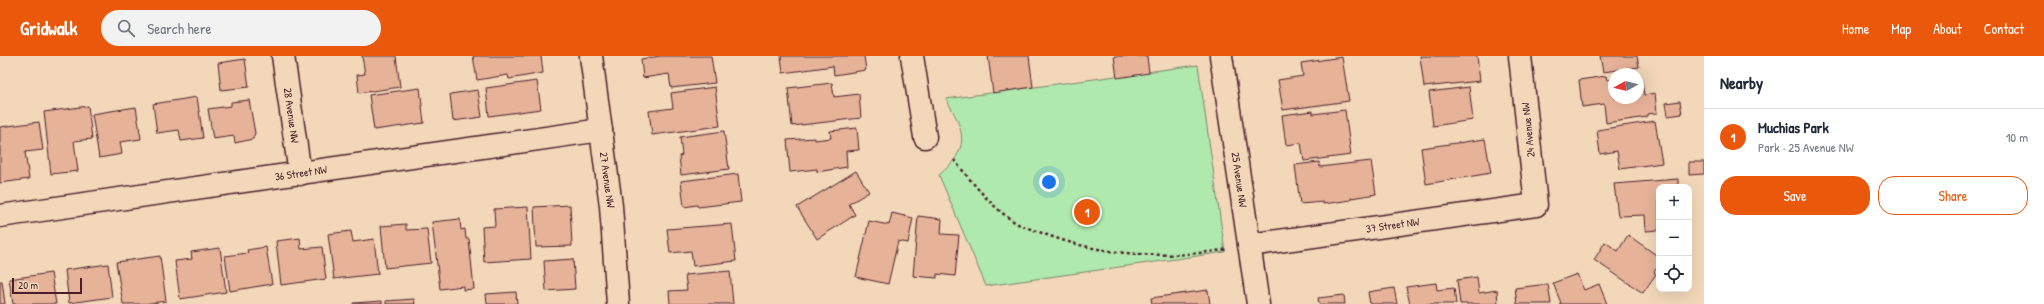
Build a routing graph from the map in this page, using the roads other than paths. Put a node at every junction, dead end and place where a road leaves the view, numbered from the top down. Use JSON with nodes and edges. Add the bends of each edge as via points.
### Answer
{"nodes":[{"id":1,"x":283,"y":56,"type":"edge"},
{"id":2,"x":591,"y":56,"type":"edge"},
{"id":3,"x":912,"y":56,"type":"edge"},
{"id":4,"x":1221,"y":56,"type":"edge"},
{"id":5,"x":1520,"y":56,"type":"edge"},
{"id":6,"x":601,"y":130,"type":"junction"},
{"id":7,"x":925,"y":137,"type":"dead end"},
{"id":8,"x":300,"y":174,"type":"junction"},
{"id":9,"x":1536,"y":204,"type":"joint"},
{"id":10,"x":0,"y":216,"type":"edge"},
{"id":11,"x":1250,"y":245,"type":"junction"},
{"id":12,"x":618,"y":304,"type":"edge"},
{"id":13,"x":1258,"y":304,"type":"edge"}],
"edges":[{"from":1,"to":8,"type":"street","name":"28 Avenue NW"},
{"from":2,"to":6,"type":"street","name":"27 Avenue NW"},
{"from":3,"to":7,"type":"street"},
{"from":4,"to":11,"type":"street","name":"25 Avenue NW"},
{"from":5,"to":9,"type":"street","name":"24 Avenue NW"},
{"from":6,"to":8,"type":"street","name":"36 Street NW"},
{"from":6,"to":12,"type":"street","name":"27 Avenue NW","via":[[612,221]]},
{"from":8,"to":10,"type":"street","name":"36 Street NW"},
{"from":9,"to":11,"type":"street","name":"37 Street NW"},
{"from":11,"to":13,"type":"street","name":"25 Avenue NW"}]}
